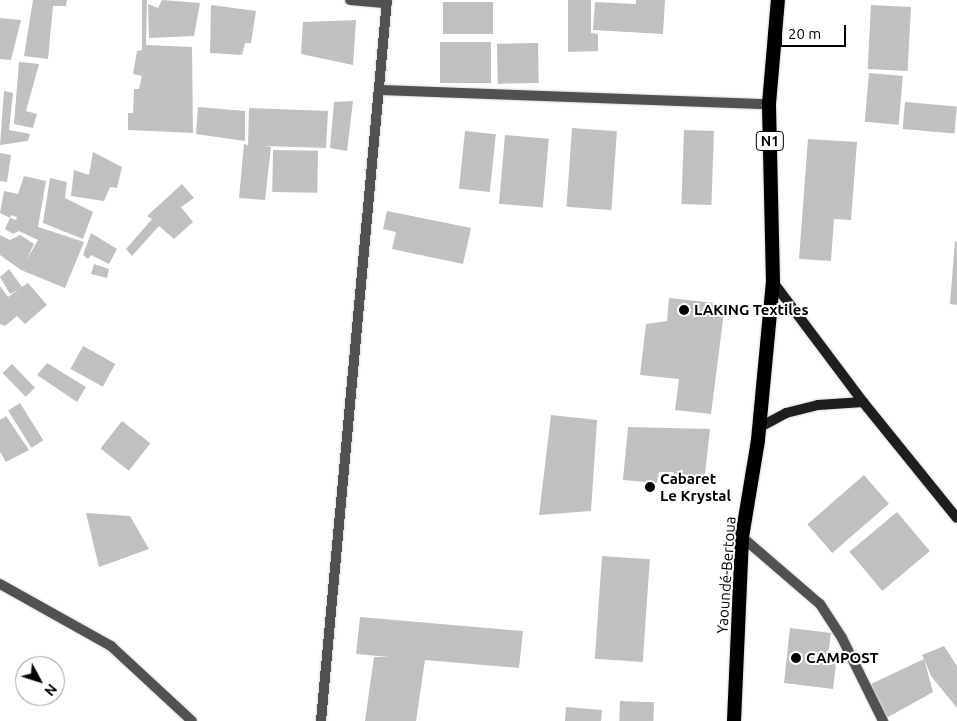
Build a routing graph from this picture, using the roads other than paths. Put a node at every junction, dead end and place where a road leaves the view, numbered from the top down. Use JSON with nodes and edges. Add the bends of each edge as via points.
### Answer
{"nodes":[{"id":1,"x":350,"y":0,"type":"edge"},
{"id":2,"x":778,"y":0,"type":"edge"},
{"id":3,"x":387,"y":2,"type":"edge"},
{"id":4,"x":379,"y":90,"type":"junction"},
{"id":5,"x":769,"y":104,"type":"junction"},
{"id":6,"x":773,"y":282,"type":"junction"},
{"id":7,"x":863,"y":402,"type":"junction"},
{"id":8,"x":758,"y":440,"type":"junction"},
{"id":9,"x":957,"y":518,"type":"edge"},
{"id":10,"x":742,"y":537,"type":"junction"},
{"id":11,"x":0,"y":584,"type":"edge"},
{"id":12,"x":192,"y":721,"type":"edge"},
{"id":13,"x":321,"y":721,"type":"edge"},
{"id":14,"x":734,"y":721,"type":"edge"},
{"id":15,"x":883,"y":721,"type":"edge"}],
"edges":[{"from":1,"to":3,"type":"street"},
{"from":2,"to":5,"type":"highway","number":"N1"},
{"from":3,"to":4,"type":"street"},
{"from":4,"to":5,"type":"street"},
{"from":4,"to":13,"type":"street"},
{"from":5,"to":6,"type":"highway","number":"N1"},
{"from":6,"to":7,"type":"main road"},
{"from":6,"to":8,"type":"highway","name":"Yaoundé-Bertoua","number":"N1"},
{"from":7,"to":8,"type":"main road","via":[[818,405],[786,413],[760,427]]},
{"from":7,"to":9,"type":"main road"},
{"from":8,"to":10,"type":"highway","name":"Yaoundé-Bertoua","number":"N1"},
{"from":10,"to":14,"type":"highway","name":"Yaoundé-Bertoua","number":"N1"},
{"from":10,"to":15,"type":"street","via":[[820,604],[842,638]]},
{"from":11,"to":12,"type":"street","via":[[111,646]]}]}
